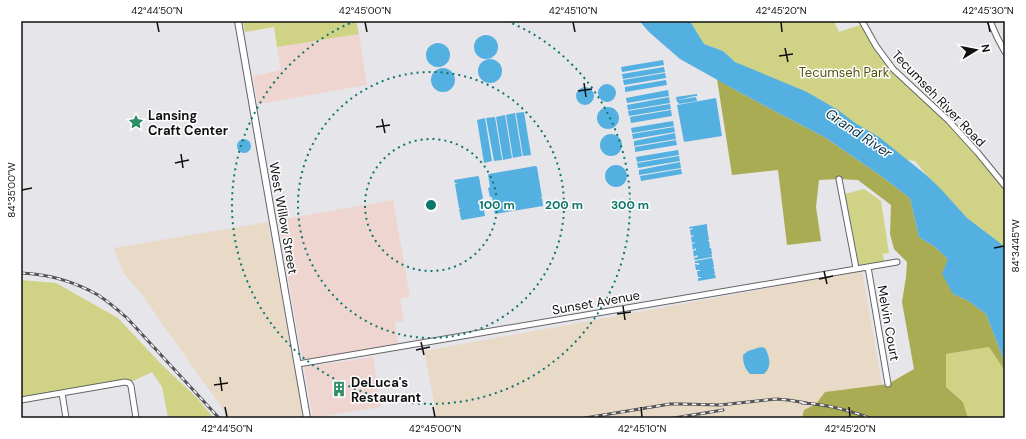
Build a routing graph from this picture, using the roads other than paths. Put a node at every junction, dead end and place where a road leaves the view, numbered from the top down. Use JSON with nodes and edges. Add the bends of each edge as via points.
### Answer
{"nodes":[{"id":1,"x":238,"y":21,"type":"edge"},
{"id":2,"x":862,"y":21,"type":"edge"},
{"id":3,"x":990,"y":21,"type":"edge"},
{"id":4,"x":1005,"y":52,"type":"edge"},
{"id":5,"x":839,"y":179,"type":"dead end"},
{"id":6,"x":1005,"y":186,"type":"edge"},
{"id":7,"x":897,"y":262,"type":"dead end"},
{"id":8,"x":868,"y":267,"type":"junction"},
{"id":9,"x":856,"y":268,"type":"junction"},
{"id":10,"x":298,"y":364,"type":"junction"},
{"id":11,"x":888,"y":384,"type":"dead end"},
{"id":12,"x":62,"y":393,"type":"junction"},
{"id":13,"x":21,"y":400,"type":"edge"},
{"id":14,"x":66,"y":418,"type":"edge"},
{"id":15,"x":136,"y":418,"type":"edge"},
{"id":16,"x":307,"y":418,"type":"edge"}],
"edges":[{"from":1,"to":10,"type":"street","name":"West Willow Street"},
{"from":2,"to":6,"type":"street","name":"Tecumseh River Road","via":[[884,59],[978,152]]},
{"from":3,"to":4,"type":"street"},
{"from":5,"to":9,"type":"street"},
{"from":7,"to":8,"type":"street","name":"Sunset Avenue"},
{"from":8,"to":9,"type":"street","name":"Sunset Avenue"},
{"from":8,"to":11,"type":"street","name":"Melvin Court"},
{"from":9,"to":10,"type":"street","name":"Sunset Avenue"},
{"from":10,"to":16,"type":"street","name":"West Willow Street"},
{"from":12,"to":13,"type":"street"},
{"from":12,"to":14,"type":"street"},
{"from":12,"to":15,"type":"street","via":[[129,383]]}]}
